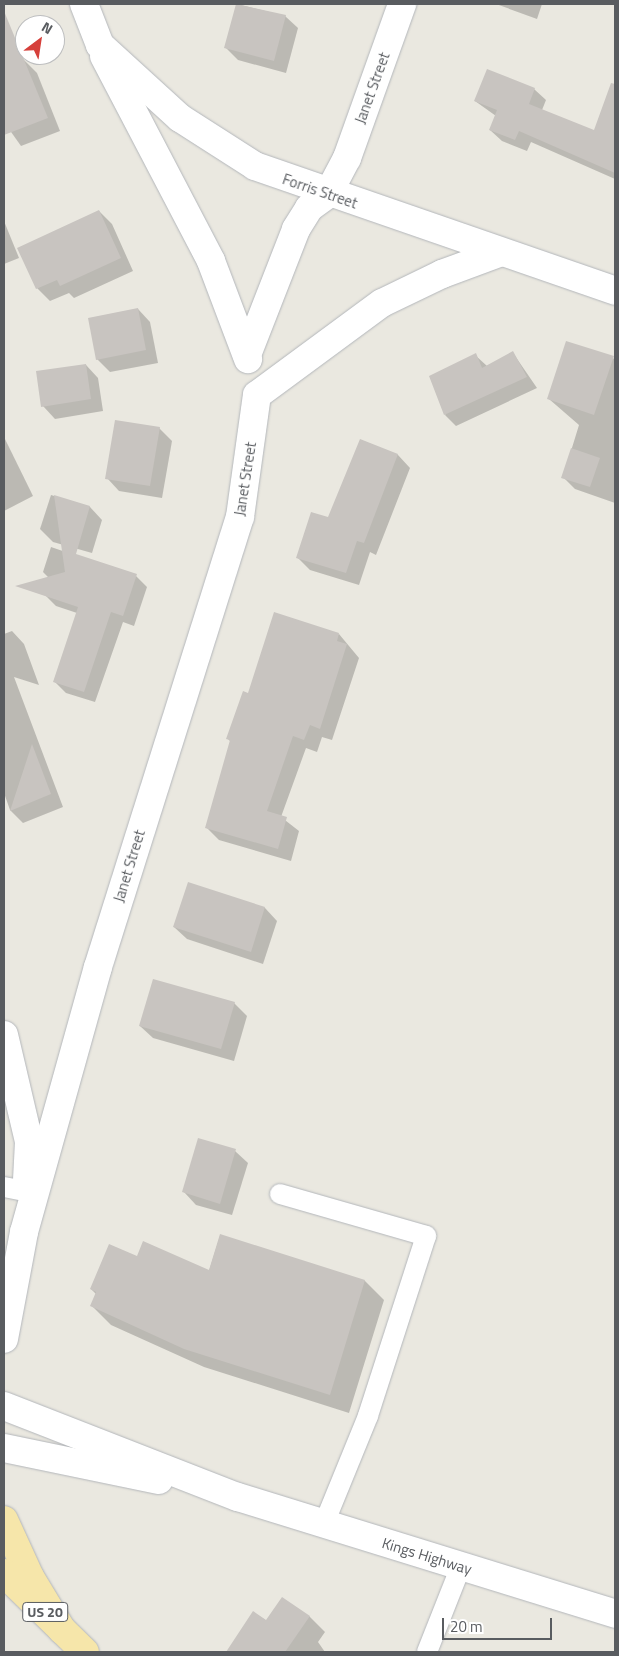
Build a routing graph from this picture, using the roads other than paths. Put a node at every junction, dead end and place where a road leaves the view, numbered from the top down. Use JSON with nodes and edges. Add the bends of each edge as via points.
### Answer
{"nodes":[{"id":1,"x":84,"y":4,"type":"edge"},
{"id":2,"x":402,"y":4,"type":"edge"},
{"id":3,"x":100,"y":45,"type":"junction"},
{"id":4,"x":328,"y":194,"type":"junction"},
{"id":5,"x":499,"y":253,"type":"junction"},
{"id":6,"x":615,"y":291,"type":"edge"},
{"id":7,"x":247,"y":355,"type":"junction"},
{"id":8,"x":257,"y":395,"type":"junction"},
{"id":9,"x":4,"y":1035,"type":"edge"},
{"id":10,"x":22,"y":1190,"type":"edge"},
{"id":11,"x":280,"y":1194,"type":"dead end"},
{"id":12,"x":4,"y":1339,"type":"edge"},
{"id":13,"x":4,"y":1406,"type":"edge"},
{"id":14,"x":4,"y":1448,"type":"edge"},
{"id":15,"x":238,"y":1497,"type":"junction"},
{"id":16,"x":4,"y":1520,"type":"edge"},
{"id":17,"x":324,"y":1524,"type":"junction"},
{"id":18,"x":461,"y":1566,"type":"junction"},
{"id":19,"x":4,"y":1573,"type":"edge"},
{"id":20,"x":615,"y":1614,"type":"edge"},
{"id":21,"x":62,"y":1630,"type":"junction"},
{"id":22,"x":85,"y":1652,"type":"edge"},
{"id":23,"x":428,"y":1652,"type":"edge"}],
"edges":[{"from":1,"to":3,"type":"street","name":"Forris Street"},
{"from":2,"to":4,"type":"street","name":"Janet Street","via":[[347,158]]},
{"from":3,"to":4,"type":"street","name":"Forris Street","via":[[197,131],[255,166]]},
{"from":3,"to":7,"type":"street","name":"Janet Street","via":[[211,262]]},
{"from":4,"to":5,"type":"street","name":"Forris Street"},
{"from":4,"to":7,"type":"street","name":"Janet Street","via":[[309,208],[296,229]]},
{"from":5,"to":6,"type":"street","name":"Forris Street"},
{"from":5,"to":8,"type":"street","via":[[442,274],[382,303]]},
{"from":7,"to":8,"type":"street","name":"Janet Street"},
{"from":8,"to":10,"type":"street","name":"Janet Street","via":[[240,517],[98,967]]},
{"from":9,"to":10,"type":"street","via":[[29,1142]]},
{"from":10,"to":12,"type":"street","name":"Janet Street","via":[[24,1232]]},
{"from":11,"to":17,"type":"lane","via":[[426,1236],[368,1416]]},
{"from":13,"to":15,"type":"street","name":"Kings Highway"},
{"from":14,"to":15,"type":"street","name":"Kings Highway"},
{"from":15,"to":17,"type":"street","name":"Kings Highway"},
{"from":16,"to":21,"type":"main road","via":[[30,1577]]},
{"from":17,"to":18,"type":"street","name":"Kings Highway"},
{"from":18,"to":20,"type":"street","name":"Kings Highway"},
{"from":18,"to":23,"type":"lane"},
{"from":19,"to":21,"type":"main road","number":"US 20"},
{"from":21,"to":22,"type":"main road","number":"US 20"}]}
